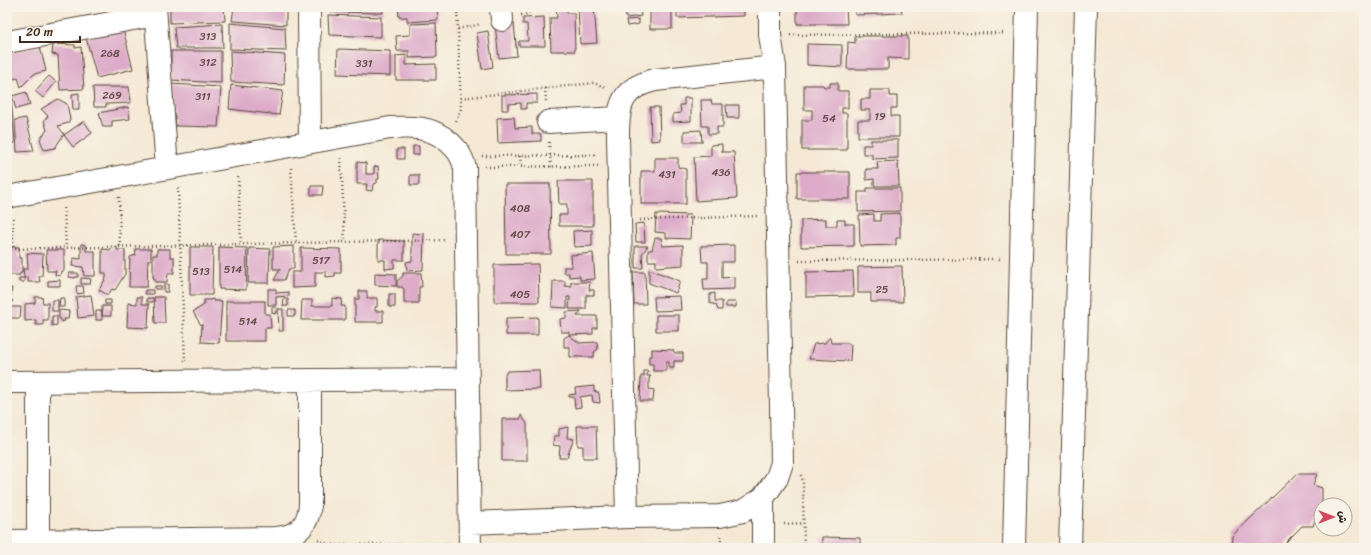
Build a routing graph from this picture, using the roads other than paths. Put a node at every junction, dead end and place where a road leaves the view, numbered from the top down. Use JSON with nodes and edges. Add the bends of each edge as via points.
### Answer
{"nodes":[{"id":1,"x":309,"y":7,"type":"edge"},
{"id":2,"x":770,"y":7,"type":"edge"},
{"id":3,"x":1027,"y":7,"type":"edge"},
{"id":4,"x":1086,"y":7,"type":"edge"},
{"id":5,"x":155,"y":11,"type":"edge"},
{"id":6,"x":7,"y":42,"type":"edge"},
{"id":7,"x":775,"y":66,"type":"junction"},
{"id":8,"x":620,"y":111,"type":"junction"},
{"id":9,"x":548,"y":122,"type":"dead end"},
{"id":10,"x":310,"y":142,"type":"junction"},
{"id":11,"x":172,"y":167,"type":"junction"},
{"id":12,"x":10,"y":196,"type":"edge"},
{"id":13,"x":468,"y":379,"type":"junction"},
{"id":14,"x":310,"y":380,"type":"junction"},
{"id":15,"x":7,"y":382,"type":"edge"},
{"id":16,"x":38,"y":382,"type":"junction"},
{"id":17,"x":763,"y":498,"type":"junction"},
{"id":18,"x":627,"y":517,"type":"junction"},
{"id":19,"x":470,"y":522,"type":"junction"},
{"id":20,"x":7,"y":541,"type":"edge"},
{"id":21,"x":38,"y":541,"type":"junction"},
{"id":22,"x":470,"y":546,"type":"edge"},
{"id":23,"x":763,"y":548,"type":"edge"},
{"id":24,"x":1014,"y":548,"type":"edge"},
{"id":25,"x":1070,"y":548,"type":"edge"}],
"edges":[{"from":1,"to":10,"type":"street"},
{"from":2,"to":7,"type":"street","via":[[770,35]]},
{"from":3,"to":24,"type":"street"},
{"from":4,"to":25,"type":"street"},
{"from":5,"to":6,"type":"street"},
{"from":5,"to":11,"type":"street"},
{"from":7,"to":8,"type":"street","via":[[642,83],[630,92]]},
{"from":7,"to":17,"type":"street","via":[[782,463],[777,478]]},
{"from":8,"to":9,"type":"street"},
{"from":8,"to":18,"type":"street","via":[[618,160]]},
{"from":10,"to":11,"type":"street"},
{"from":10,"to":13,"type":"street","via":[[410,127],[426,129],[441,135],[454,146],[463,162]]},
{"from":11,"to":12,"type":"street"},
{"from":13,"to":14,"type":"street"},
{"from":13,"to":19,"type":"street"},
{"from":14,"to":16,"type":"street"},
{"from":14,"to":21,"type":"street","via":[[309,516],[304,526],[296,533],[276,538]]},
{"from":15,"to":16,"type":"street"},
{"from":16,"to":21,"type":"street"},
{"from":17,"to":18,"type":"street","via":[[743,511],[720,516]]},
{"from":17,"to":23,"type":"street"},
{"from":18,"to":19,"type":"street"},
{"from":19,"to":22,"type":"street"},
{"from":20,"to":21,"type":"street"}]}
